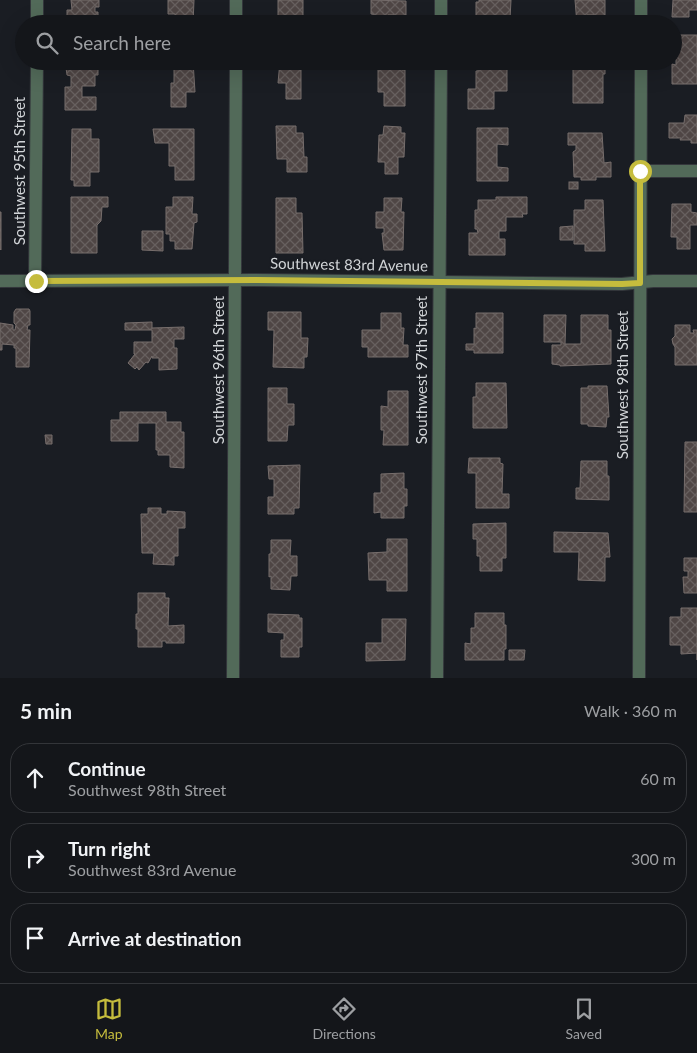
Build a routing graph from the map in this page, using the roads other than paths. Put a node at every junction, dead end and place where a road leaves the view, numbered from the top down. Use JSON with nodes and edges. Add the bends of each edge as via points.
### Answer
{"nodes":[{"id":1,"x":37,"y":0,"type":"edge"},
{"id":2,"x":236,"y":0,"type":"edge"},
{"id":3,"x":441,"y":0,"type":"edge"},
{"id":4,"x":641,"y":0,"type":"edge"},
{"id":5,"x":37,"y":15,"type":"edge"},
{"id":6,"x":236,"y":15,"type":"edge"},
{"id":7,"x":441,"y":15,"type":"edge"},
{"id":8,"x":641,"y":15,"type":"edge"},
{"id":9,"x":37,"y":70,"type":"edge"},
{"id":10,"x":236,"y":70,"type":"edge"},
{"id":11,"x":441,"y":70,"type":"edge"},
{"id":12,"x":640,"y":70,"type":"edge"},
{"id":13,"x":640,"y":171,"type":"junction"},
{"id":14,"x":697,"y":171,"type":"edge"},
{"id":15,"x":235,"y":280,"type":"junction"},
{"id":16,"x":0,"y":281,"type":"edge"},
{"id":17,"x":36,"y":281,"type":"junction"},
{"id":18,"x":697,"y":281,"type":"edge"},
{"id":19,"x":439,"y":282,"type":"junction"},
{"id":20,"x":640,"y":283,"type":"junction"},
{"id":21,"x":233,"y":678,"type":"edge"},
{"id":22,"x":437,"y":678,"type":"edge"},
{"id":23,"x":639,"y":678,"type":"edge"}],
"edges":[{"from":1,"to":5,"type":"street"},
{"from":2,"to":6,"type":"street"},
{"from":3,"to":7,"type":"street"},
{"from":4,"to":8,"type":"street"},
{"from":9,"to":17,"type":"street","name":"Southwest 95th Street"},
{"from":10,"to":15,"type":"street","name":"Southwest 96th Street"},
{"from":11,"to":19,"type":"street","name":"Southwest 97th Street"},
{"from":12,"to":13,"type":"street","name":"Southwest 98th Street"},
{"from":13,"to":14,"type":"street"},
{"from":13,"to":20,"type":"street","name":"Southwest 98th Street"},
{"from":15,"to":17,"type":"street","name":"Southwest 83rd Avenue"},
{"from":15,"to":19,"type":"street","name":"Southwest 83rd Avenue"},
{"from":15,"to":21,"type":"street","name":"Southwest 96th Street"},
{"from":16,"to":17,"type":"street","name":"Southwest 83rd Avenue"},
{"from":18,"to":20,"type":"street","name":"Southwest 83rd Avenue"},
{"from":19,"to":20,"type":"street","name":"Southwest 83rd Avenue"},
{"from":19,"to":22,"type":"street","name":"Southwest 97th Street"},
{"from":20,"to":23,"type":"street","name":"Southwest 98th Street"}]}
